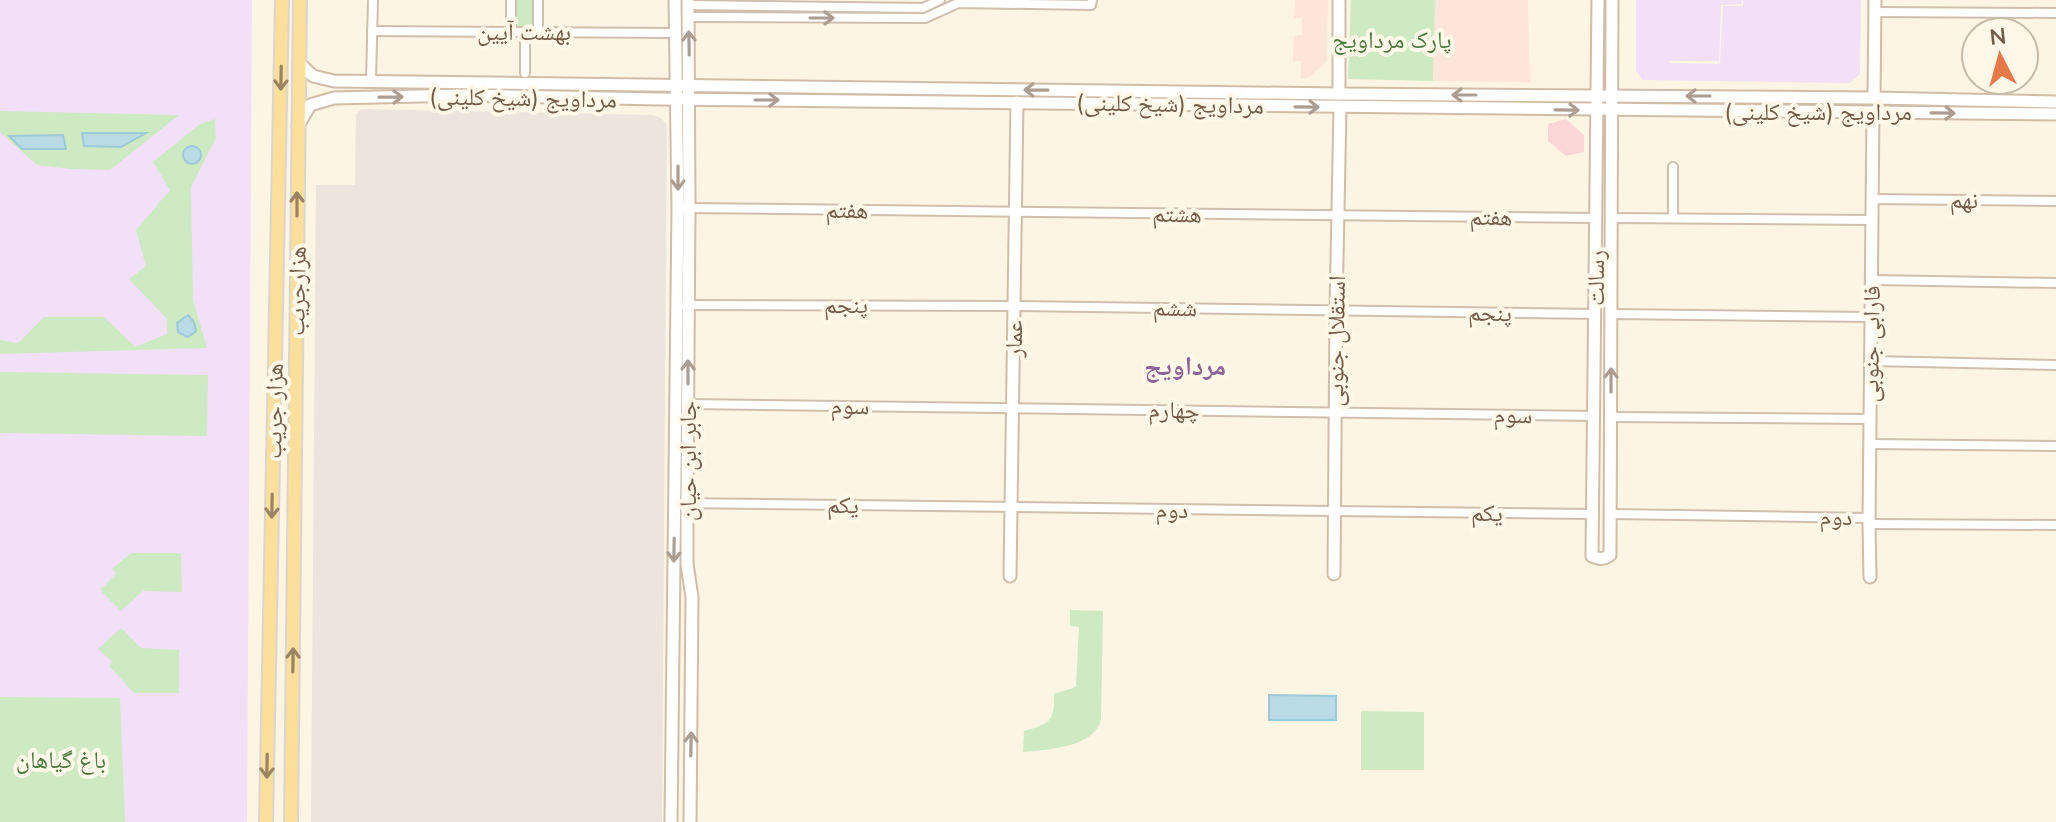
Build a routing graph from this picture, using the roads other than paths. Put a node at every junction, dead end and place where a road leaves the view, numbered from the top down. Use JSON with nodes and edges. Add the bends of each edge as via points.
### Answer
{"nodes":[{"id":1,"x":282,"y":0,"type":"edge"},
{"id":2,"x":300,"y":0,"type":"edge"},
{"id":3,"x":373,"y":0,"type":"edge"},
{"id":4,"x":511,"y":0,"type":"edge"},
{"id":5,"x":538,"y":0,"type":"edge"},
{"id":6,"x":675,"y":0,"type":"edge"},
{"id":7,"x":940,"y":0,"type":"edge"},
{"id":8,"x":1092,"y":0,"type":"edge"},
{"id":9,"x":1339,"y":0,"type":"edge"},
{"id":10,"x":1598,"y":0,"type":"edge"},
{"id":11,"x":1612,"y":0,"type":"edge"},
{"id":12,"x":1875,"y":6,"type":"edge"},
{"id":13,"x":688,"y":7,"type":"edge"},
{"id":14,"x":2056,"y":13,"type":"edge"},
{"id":15,"x":372,"y":31,"type":"junction"},
{"id":16,"x":511,"y":32,"type":"junction"},
{"id":17,"x":525,"y":32,"type":"junction"},
{"id":18,"x":538,"y":32,"type":"junction"},
{"id":19,"x":676,"y":33,"type":"junction"},
{"id":20,"x":299,"y":63,"type":"junction"},
{"id":21,"x":525,"y":73,"type":"dead end"},
{"id":22,"x":371,"y":81,"type":"junction"},
{"id":23,"x":464,"y":82,"type":"junction"},
{"id":24,"x":683,"y":85,"type":"junction"},
{"id":25,"x":1339,"y":94,"type":"junction"},
{"id":26,"x":463,"y":95,"type":"junction"},
{"id":27,"x":1598,"y":96,"type":"junction"},
{"id":28,"x":1612,"y":96,"type":"junction"},
{"id":29,"x":1874,"y":98,"type":"junction"},
{"id":30,"x":683,"y":100,"type":"junction"},
{"id":31,"x":1017,"y":102,"type":"junction"},
{"id":32,"x":2056,"y":102,"type":"edge"},
{"id":33,"x":1340,"y":107,"type":"junction"},
{"id":34,"x":1598,"y":110,"type":"junction"},
{"id":35,"x":1613,"y":110,"type":"junction"},
{"id":36,"x":1873,"y":112,"type":"junction"},
{"id":37,"x":2056,"y":114,"type":"edge"},
{"id":38,"x":298,"y":126,"type":"junction"},
{"id":39,"x":1673,"y":167,"type":"dead end"},
{"id":40,"x":1872,"y":199,"type":"junction"},
{"id":41,"x":2056,"y":201,"type":"edge"},
{"id":42,"x":684,"y":208,"type":"junction"},
{"id":43,"x":1016,"y":212,"type":"junction"},
{"id":44,"x":1339,"y":215,"type":"junction"},
{"id":45,"x":1596,"y":218,"type":"junction"},
{"id":46,"x":1612,"y":218,"type":"junction"},
{"id":47,"x":1673,"y":218,"type":"junction"},
{"id":48,"x":1872,"y":220,"type":"junction"},
{"id":49,"x":1872,"y":280,"type":"junction"},
{"id":50,"x":2056,"y":283,"type":"edge"},
{"id":51,"x":683,"y":305,"type":"junction"},
{"id":52,"x":1015,"y":306,"type":"junction"},
{"id":53,"x":1336,"y":310,"type":"junction"},
{"id":54,"x":1596,"y":314,"type":"junction"},
{"id":55,"x":1611,"y":314,"type":"junction"},
{"id":56,"x":1871,"y":317,"type":"junction"},
{"id":57,"x":1871,"y":361,"type":"junction"},
{"id":58,"x":2056,"y":365,"type":"edge"},
{"id":59,"x":688,"y":404,"type":"junction"},
{"id":60,"x":1013,"y":407,"type":"junction"},
{"id":61,"x":1335,"y":412,"type":"junction"},
{"id":62,"x":1594,"y":416,"type":"junction"},
{"id":63,"x":1611,"y":417,"type":"junction"},
{"id":64,"x":1870,"y":419,"type":"junction"},
{"id":65,"x":1870,"y":444,"type":"junction"},
{"id":66,"x":2056,"y":446,"type":"edge"},
{"id":67,"x":681,"y":503,"type":"junction"},
{"id":68,"x":1011,"y":508,"type":"junction"},
{"id":69,"x":1334,"y":511,"type":"junction"},
{"id":70,"x":1593,"y":514,"type":"junction"},
{"id":71,"x":1611,"y":514,"type":"junction"},
{"id":72,"x":1869,"y":521,"type":"junction"},
{"id":73,"x":2056,"y":525,"type":"edge"},
{"id":74,"x":1334,"y":574,"type":"dead end"},
{"id":75,"x":1010,"y":576,"type":"dead end"},
{"id":76,"x":1870,"y":577,"type":"dead end"},
{"id":77,"x":671,"y":818,"type":"edge"},
{"id":78,"x":690,"y":819,"type":"edge"},
{"id":79,"x":266,"y":822,"type":"edge"},
{"id":80,"x":291,"y":822,"type":"edge"}],
"edges":[{"from":1,"to":79,"type":"main road","name":"هزار جریب","one_way":true},
{"from":2,"to":20,"type":"main road","name":"هزارجریب"},
{"from":3,"to":15,"type":"street"},
{"from":4,"to":16,"type":"street"},
{"from":5,"to":18,"type":"street"},
{"from":6,"to":19,"type":"street"},
{"from":7,"to":13,"type":"street","via":[[923,8]]},
{"from":13,"to":8,"type":"street","one_way":true,"via":[[925,18],[958,3],[1091,5]]},
{"from":9,"to":25,"type":"street"},
{"from":10,"to":27,"type":"street","name":"رسالت"},
{"from":11,"to":28,"type":"street"},
{"from":12,"to":14,"type":"street"},
{"from":12,"to":29,"type":"street"},
{"from":24,"to":13,"type":"street","one_way":true},
{"from":15,"to":16,"type":"street","name":"بهشت آیین"},
{"from":15,"to":22,"type":"street"},
{"from":16,"to":17,"type":"street","name":"بهشت آیین"},
{"from":17,"to":18,"type":"street","name":"بهشت آیین"},
{"from":17,"to":21,"type":"street"},
{"from":18,"to":19,"type":"street","name":"بهشت آیین"},
{"from":19,"to":24,"type":"street"},
{"from":20,"to":22,"type":"street","name":"مرداویج (شیخ کلینی)","via":[[313,76]]},
{"from":20,"to":38,"type":"main road","name":"هزارجریب"},
{"from":22,"to":23,"type":"street","name":"مرداویج (شیخ کلینی)"},
{"from":23,"to":24,"type":"street","name":"مرداویج (شیخ کلینی)"},
{"from":23,"to":26,"type":"street"},
{"from":25,"to":24,"type":"street","name":"مرداویج (شیخ کلینی)","one_way":true},
{"from":24,"to":30,"type":"street","name":"جابر ابن حیان"},
{"from":27,"to":25,"type":"street","name":"مرداویج (شیخ کلینی)","one_way":true},
{"from":26,"to":30,"type":"street","name":"مرداویج (شیخ کلینی)"},
{"from":38,"to":26,"type":"street","name":"مرداویج (شیخ کلینی)","one_way":true,"via":[[310,105],[334,98]]},
{"from":27,"to":28,"type":"street","name":"مرداویج (شیخ کلینی)"},
{"from":27,"to":34,"type":"street","name":"رسالت"},
{"from":29,"to":28,"type":"street","name":"مرداویج (شیخ کلینی)","one_way":true},
{"from":28,"to":35,"type":"street","name":"رسالت"},
{"from":29,"to":32,"type":"street","name":"مرداویج (شیخ کلینی)"},
{"from":30,"to":31,"type":"street","name":"مرداویج (شیخ کلینی)","one_way":true},
{"from":30,"to":42,"type":"street","name":"جابر ابن حیان"},
{"from":31,"to":33,"type":"street","name":"مرداویج (شیخ کلینی)","one_way":true},
{"from":31,"to":43,"type":"street","name":"عمار"},
{"from":33,"to":34,"type":"street","name":"مرداویج (شیخ کلینی)","one_way":true},
{"from":33,"to":44,"type":"street","name":"استقلال جنوبی"},
{"from":34,"to":35,"type":"street","name":"مرداویج (شیخ کلینی)"},
{"from":34,"to":45,"type":"street","name":"رسالت"},
{"from":35,"to":36,"type":"street","name":"مرداویج (شیخ کلینی)"},
{"from":35,"to":46,"type":"street","name":"رسالت"},
{"from":36,"to":37,"type":"street","name":"مرداویج (شیخ کلینی)","one_way":true},
{"from":36,"to":40,"type":"street","name":"فارابی جنوبی"},
{"from":80,"to":38,"type":"main road","name":"هزارجریب","one_way":true},
{"from":39,"to":47,"type":"street"},
{"from":40,"to":41,"type":"street","name":"نهم"},
{"from":40,"to":48,"type":"street","name":"فارابی جنوبی"},
{"from":42,"to":43,"type":"street","name":"هفتم"},
{"from":42,"to":51,"type":"street","name":"جابر ابن حیان"},
{"from":43,"to":44,"type":"street","name":"هشتم"},
{"from":43,"to":52,"type":"street","name":"عمار"},
{"from":44,"to":45,"type":"street","name":"هفتم"},
{"from":44,"to":53,"type":"street","name":"استقلال جنوبی"},
{"from":45,"to":54,"type":"street","name":"رسالت"},
{"from":46,"to":47,"type":"street"},
{"from":46,"to":55,"type":"street","name":"رسالت"},
{"from":47,"to":48,"type":"street"},
{"from":48,"to":49,"type":"street","name":"فارابی جنوبی"},
{"from":49,"to":50,"type":"street"},
{"from":49,"to":56,"type":"street","name":"فارابی جنوبی"},
{"from":51,"to":52,"type":"street","name":"پنجم"},
{"from":59,"to":51,"type":"street","name":"جابر ابن حیان","one_way":true},
{"from":51,"to":67,"type":"street","name":"جابر ابن حیان"},
{"from":52,"to":53,"type":"street","name":"ششم"},
{"from":52,"to":60,"type":"street","name":"عمار"},
{"from":53,"to":54,"type":"street","name":"پنجم"},
{"from":53,"to":61,"type":"street","name":"استقلال جنوبی"},
{"from":54,"to":62,"type":"street","name":"رسالت"},
{"from":55,"to":56,"type":"street"},
{"from":63,"to":55,"type":"street","name":"رسالت","one_way":true},
{"from":56,"to":57,"type":"street","name":"فارابی جنوبی"},
{"from":57,"to":58,"type":"street"},
{"from":57,"to":64,"type":"street","name":"فارابی جنوبی"},
{"from":59,"to":60,"type":"street","name":"سوم"},
{"from":59,"to":67,"type":"street","name":"جابر ابن حیان"},
{"from":60,"to":61,"type":"street","name":"چهارم"},
{"from":60,"to":68,"type":"street","name":"عمار"},
{"from":61,"to":62,"type":"street","name":"سوم"},
{"from":61,"to":69,"type":"street","name":"استقلال جنوبی"},
{"from":62,"to":70,"type":"street","name":"رسالت"},
{"from":63,"to":64,"type":"street"},
{"from":63,"to":71,"type":"street","name":"رسالت"},
{"from":64,"to":65,"type":"street","name":"فارابی جنوبی"},
{"from":65,"to":66,"type":"street"},
{"from":65,"to":72,"type":"street","name":"فارابی جنوبی"},
{"from":67,"to":68,"type":"street","name":"یکم"},
{"from":67,"to":77,"type":"street","name":"جابر ابن حیان","one_way":true},
{"from":78,"to":67,"type":"street","name":"جابر ابن حیان","one_way":true,"via":[[692,597]]},
{"from":68,"to":69,"type":"street","name":"دوم"},
{"from":68,"to":75,"type":"street","name":"عمار"},
{"from":69,"to":70,"type":"street","name":"یکم"},
{"from":69,"to":74,"type":"street","name":"استقلال جنوبی"},
{"from":70,"to":71,"type":"street","name":"رسالت","via":[[1592,556],[1604,559],[1610,555]]},
{"from":71,"to":72,"type":"street","name":"دوم"},
{"from":72,"to":73,"type":"street"},
{"from":72,"to":76,"type":"street","name":"فارابی جنوبی"},
{"from":77,"to":78,"type":"street"}]}
